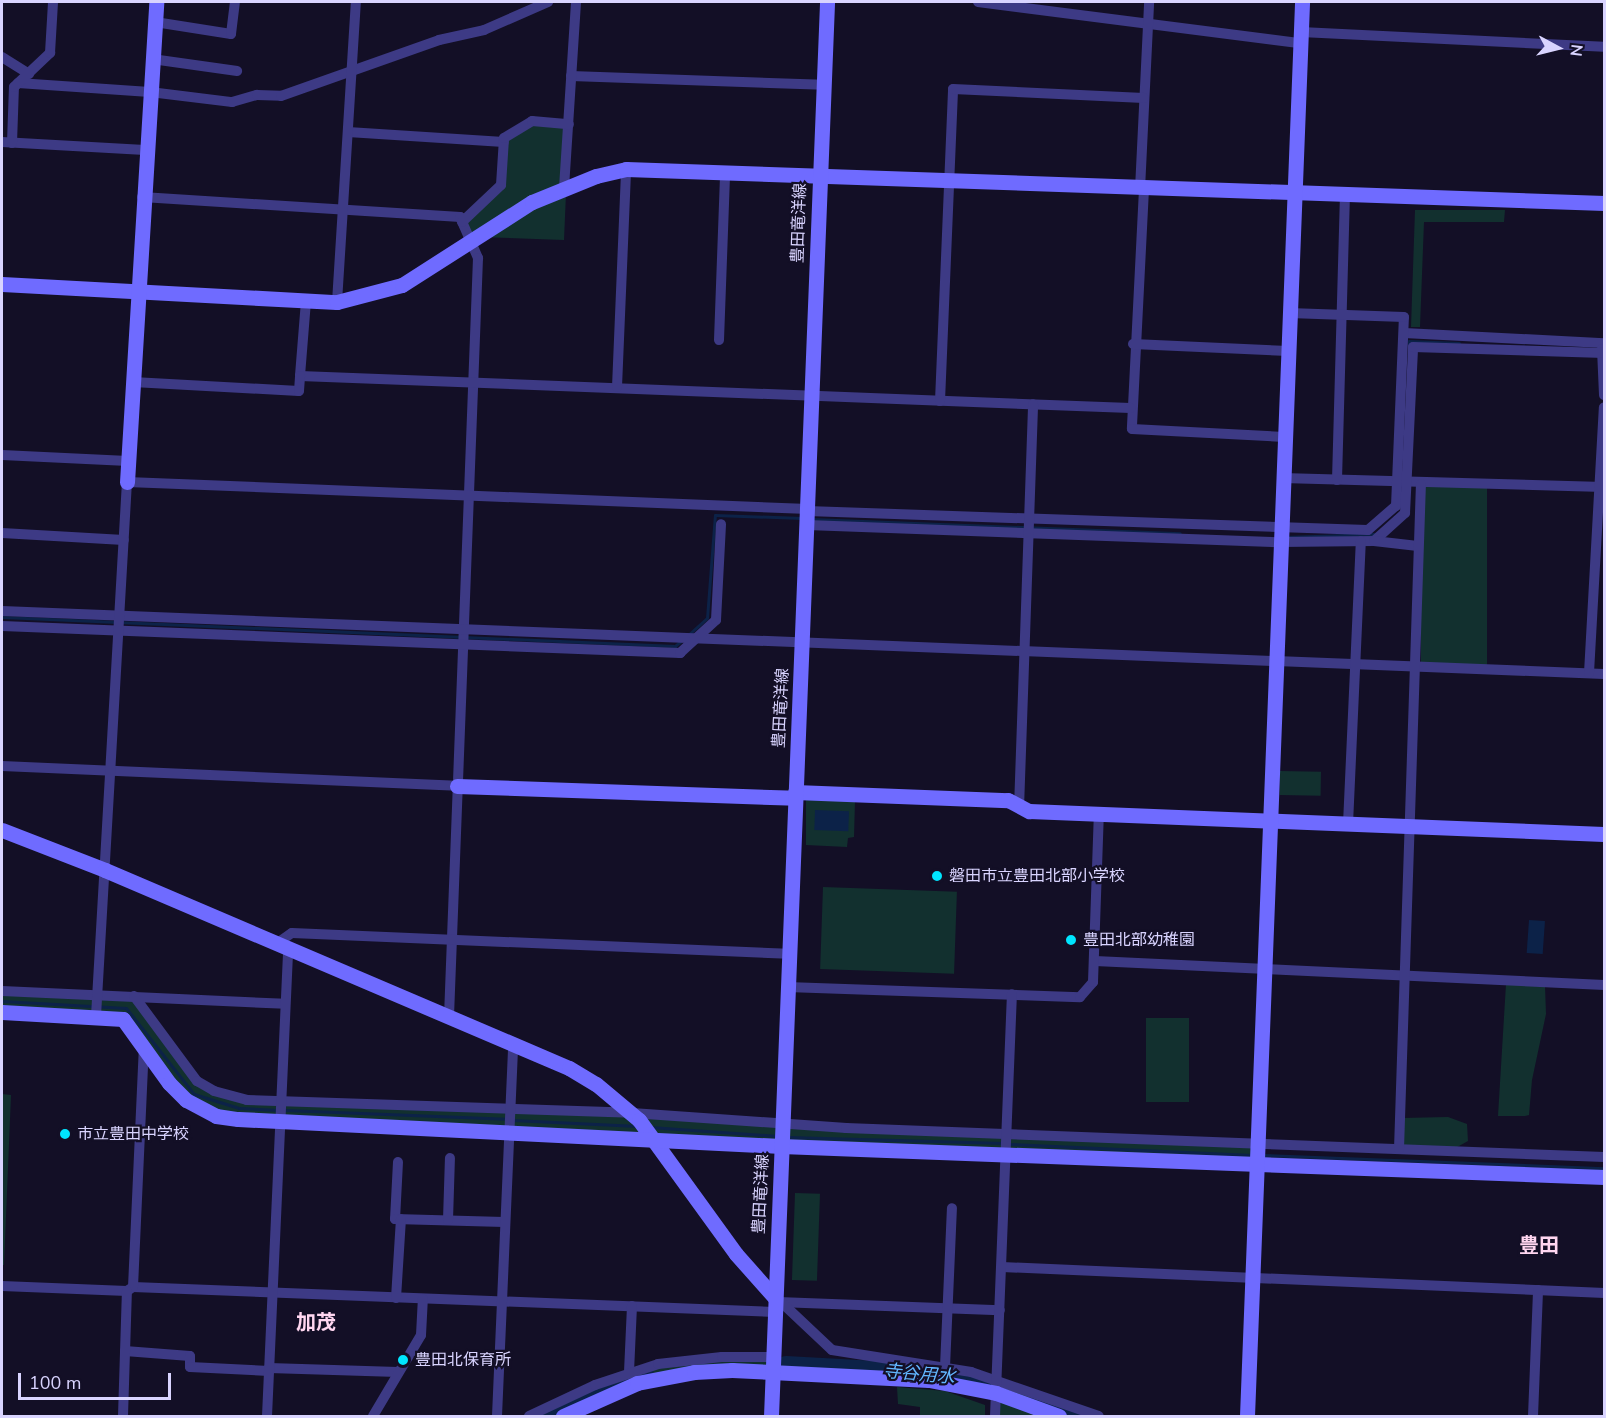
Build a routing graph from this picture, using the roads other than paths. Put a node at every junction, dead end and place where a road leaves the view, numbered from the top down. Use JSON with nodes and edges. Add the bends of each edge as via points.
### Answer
{"nodes":[{"id":1,"x":53,"y":2,"type":"edge"},
{"id":2,"x":156,"y":2,"type":"edge"},
{"id":3,"x":235,"y":2,"type":"edge"},
{"id":4,"x":356,"y":2,"type":"edge"},
{"id":5,"x":548,"y":2,"type":"edge"},
{"id":6,"x":576,"y":2,"type":"edge"},
{"id":7,"x":827,"y":2,"type":"edge"},
{"id":8,"x":978,"y":2,"type":"edge"},
{"id":9,"x":1149,"y":2,"type":"edge"},
{"id":10,"x":1302,"y":2,"type":"edge"},
{"id":11,"x":154,"y":22,"type":"junction"},
{"id":12,"x":1148,"y":23,"type":"junction"},
{"id":13,"x":1300,"y":37,"type":"junction"},
{"id":14,"x":1605,"y":47,"type":"edge"},
{"id":15,"x":2,"y":57,"type":"edge"},
{"id":16,"x":152,"y":59,"type":"junction"},
{"id":17,"x":237,"y":71,"type":"dead end"},
{"id":18,"x":352,"y":72,"type":"junction"},
{"id":19,"x":29,"y":74,"type":"junction"},
{"id":20,"x":572,"y":76,"type":"junction"},
{"id":21,"x":18,"y":83,"type":"junction"},
{"id":22,"x":823,"y":86,"type":"junction"},
{"id":23,"x":150,"y":92,"type":"junction"},
{"id":24,"x":1144,"y":98,"type":"junction"},
{"id":25,"x":569,"y":124,"type":"junction"},
{"id":26,"x":348,"y":132,"type":"junction"},
{"id":27,"x":7,"y":142,"type":"edge"},
{"id":28,"x":504,"y":142,"type":"junction"},
{"id":29,"x":145,"y":150,"type":"junction"},
{"id":30,"x":626,"y":169,"type":"junction"},
{"id":31,"x":725,"y":173,"type":"junction"},
{"id":32,"x":818,"y":176,"type":"junction"},
{"id":33,"x":948,"y":182,"type":"junction"},
{"id":34,"x":564,"y":188,"type":"junction"},
{"id":35,"x":1142,"y":189,"type":"junction"},
{"id":36,"x":1293,"y":194,"type":"junction"},
{"id":37,"x":1345,"y":195,"type":"junction"},
{"id":38,"x":142,"y":196,"type":"junction"},
{"id":39,"x":1605,"y":203,"type":"edge"},
{"id":40,"x":343,"y":209,"type":"junction"},
{"id":41,"x":462,"y":222,"type":"junction"},
{"id":42,"x":470,"y":242,"type":"junction"},
{"id":43,"x":2,"y":284,"type":"edge"},
{"id":44,"x":138,"y":292,"type":"junction"},
{"id":45,"x":306,"y":301,"type":"junction"},
{"id":46,"x":337,"y":302,"type":"junction"},
{"id":47,"x":1289,"y":313,"type":"junction"},
{"id":48,"x":1342,"y":315,"type":"junction"},
{"id":49,"x":1404,"y":333,"type":"junction"},
{"id":50,"x":719,"y":340,"type":"dead end"},
{"id":51,"x":1133,"y":344,"type":"junction"},
{"id":52,"x":1603,"y":348,"type":"edge"},
{"id":53,"x":1288,"y":351,"type":"junction"},
{"id":54,"x":300,"y":376,"type":"junction"},
{"id":55,"x":475,"y":381,"type":"junction"},
{"id":56,"x":133,"y":382,"type":"junction"},
{"id":57,"x":617,"y":387,"type":"junction"},
{"id":58,"x":1605,"y":395,"type":"edge"},
{"id":59,"x":811,"y":396,"type":"junction"},
{"id":60,"x":940,"y":400,"type":"junction"},
{"id":61,"x":1034,"y":404,"type":"junction"},
{"id":62,"x":1605,"y":407,"type":"edge"},
{"id":63,"x":1130,"y":408,"type":"junction"},
{"id":64,"x":1284,"y":437,"type":"junction"},
{"id":65,"x":2,"y":454,"type":"edge"},
{"id":66,"x":128,"y":461,"type":"junction"},
{"id":67,"x":1282,"y":478,"type":"junction"},
{"id":68,"x":1337,"y":480,"type":"junction"},
{"id":69,"x":127,"y":482,"type":"junction"},
{"id":70,"x":1402,"y":482,"type":"junction"},
{"id":71,"x":1421,"y":484,"type":"junction"},
{"id":72,"x":1601,"y":487,"type":"edge"},
{"id":73,"x":470,"y":495,"type":"junction"},
{"id":74,"x":807,"y":516,"type":"junction"},
{"id":75,"x":721,"y":524,"type":"dead end"},
{"id":76,"x":1030,"y":526,"type":"junction"},
{"id":77,"x":2,"y":533,"type":"edge"},
{"id":78,"x":1280,"y":536,"type":"junction"},
{"id":79,"x":124,"y":540,"type":"junction"},
{"id":80,"x":1361,"y":541,"type":"junction"},
{"id":81,"x":1374,"y":541,"type":"junction"},
{"id":82,"x":1419,"y":546,"type":"junction"},
{"id":83,"x":2,"y":611,"type":"edge"},
{"id":84,"x":119,"y":614,"type":"junction"},
{"id":85,"x":2,"y":626,"type":"edge"},
{"id":86,"x":464,"y":629,"type":"junction"},
{"id":87,"x":120,"y":631,"type":"junction"},
{"id":88,"x":699,"y":638,"type":"junction"},
{"id":89,"x":802,"y":641,"type":"junction"},
{"id":90,"x":463,"y":643,"type":"junction"},
{"id":91,"x":1027,"y":650,"type":"junction"},
{"id":92,"x":1277,"y":660,"type":"junction"},
{"id":93,"x":1354,"y":661,"type":"junction"},
{"id":94,"x":1414,"y":664,"type":"junction"},
{"id":95,"x":1589,"y":673,"type":"junction"},
{"id":96,"x":1605,"y":674,"type":"edge"},
{"id":97,"x":2,"y":766,"type":"edge"},
{"id":98,"x":113,"y":771,"type":"junction"},
{"id":99,"x":457,"y":786,"type":"junction"},
{"id":100,"x":795,"y":795,"type":"junction"},
{"id":101,"x":1019,"y":808,"type":"junction"},
{"id":102,"x":1099,"y":814,"type":"junction"},
{"id":103,"x":1270,"y":822,"type":"junction"},
{"id":104,"x":1348,"y":824,"type":"junction"},
{"id":105,"x":1410,"y":826,"type":"junction"},
{"id":106,"x":2,"y":830,"type":"edge"},
{"id":107,"x":1605,"y":834,"type":"edge"},
{"id":108,"x":105,"y":870,"type":"junction"},
{"id":109,"x":452,"y":939,"type":"junction"},
{"id":110,"x":282,"y":946,"type":"junction"},
{"id":111,"x":788,"y":954,"type":"junction"},
{"id":112,"x":1095,"y":961,"type":"junction"},
{"id":113,"x":1264,"y":968,"type":"junction"},
{"id":114,"x":1404,"y":973,"type":"junction"},
{"id":115,"x":1605,"y":985,"type":"edge"},
{"id":116,"x":787,"y":987,"type":"junction"},
{"id":117,"x":2,"y":991,"type":"edge"},
{"id":118,"x":97,"y":994,"type":"junction"},
{"id":119,"x":1012,"y":994,"type":"junction"},
{"id":120,"x":134,"y":996,"type":"junction"},
{"id":121,"x":285,"y":1004,"type":"junction"},
{"id":122,"x":2,"y":1012,"type":"edge"},
{"id":123,"x":96,"y":1016,"type":"junction"},
{"id":124,"x":449,"y":1018,"type":"junction"},
{"id":125,"x":156,"y":1028,"type":"junction"},
{"id":126,"x":142,"y":1043,"type":"junction"},
{"id":127,"x":513,"y":1044,"type":"junction"},
{"id":128,"x":280,"y":1101,"type":"junction"},
{"id":129,"x":509,"y":1109,"type":"junction"},
{"id":130,"x":632,"y":1113,"type":"junction"},
{"id":131,"x":279,"y":1122,"type":"junction"},
{"id":132,"x":508,"y":1130,"type":"junction"},
{"id":133,"x":781,"y":1134,"type":"junction"},
{"id":134,"x":1006,"y":1134,"type":"junction"},
{"id":135,"x":656,"y":1140,"type":"junction"},
{"id":136,"x":1257,"y":1144,"type":"junction"},
{"id":137,"x":1399,"y":1149,"type":"junction"},
{"id":138,"x":1005,"y":1154,"type":"junction"},
{"id":139,"x":1605,"y":1157,"type":"edge"},
{"id":140,"x":450,"y":1158,"type":"dead end"},
{"id":141,"x":398,"y":1162,"type":"dead end"},
{"id":142,"x":1257,"y":1164,"type":"junction"},
{"id":143,"x":1605,"y":1177,"type":"edge"},
{"id":144,"x":952,"y":1208,"type":"dead end"},
{"id":145,"x":401,"y":1219,"type":"junction"},
{"id":146,"x":448,"y":1220,"type":"junction"},
{"id":147,"x":504,"y":1222,"type":"junction"},
{"id":148,"x":1002,"y":1267,"type":"junction"},
{"id":149,"x":1252,"y":1277,"type":"junction"},
{"id":150,"x":2,"y":1286,"type":"edge"},
{"id":151,"x":130,"y":1289,"type":"junction"},
{"id":152,"x":1538,"y":1290,"type":"junction"},
{"id":153,"x":271,"y":1293,"type":"junction"},
{"id":154,"x":1605,"y":1293,"type":"edge"},
{"id":155,"x":396,"y":1298,"type":"junction"},
{"id":156,"x":423,"y":1299,"type":"junction"},
{"id":157,"x":501,"y":1301,"type":"junction"},
{"id":158,"x":777,"y":1303,"type":"junction"},
{"id":159,"x":632,"y":1306,"type":"junction"},
{"id":160,"x":947,"y":1308,"type":"junction"},
{"id":161,"x":1000,"y":1310,"type":"junction"},
{"id":162,"x":125,"y":1351,"type":"junction"},
{"id":163,"x":773,"y":1364,"type":"junction"},
{"id":164,"x":945,"y":1367,"type":"junction"},
{"id":165,"x":269,"y":1369,"type":"junction"},
{"id":166,"x":398,"y":1372,"type":"junction"},
{"id":167,"x":629,"y":1372,"type":"junction"},
{"id":168,"x":997,"y":1386,"type":"junction"},
{"id":169,"x":123,"y":1416,"type":"edge"},
{"id":170,"x":267,"y":1416,"type":"edge"},
{"id":171,"x":373,"y":1416,"type":"edge"},
{"id":172,"x":497,"y":1416,"type":"edge"},
{"id":173,"x":529,"y":1416,"type":"edge"},
{"id":174,"x":563,"y":1416,"type":"edge"},
{"id":175,"x":771,"y":1416,"type":"edge"},
{"id":176,"x":995,"y":1416,"type":"edge"},
{"id":177,"x":1059,"y":1416,"type":"edge"},
{"id":178,"x":1099,"y":1416,"type":"edge"},
{"id":179,"x":1247,"y":1416,"type":"edge"},
{"id":180,"x":1533,"y":1416,"type":"edge"}],
"edges":[{"from":1,"to":19,"type":"street","via":[[50,52]]},
{"from":2,"to":11,"type":"street"},
{"from":3,"to":11,"type":"street","via":[[231,33]]},
{"from":4,"to":18,"type":"street"},
{"from":5,"to":18,"type":"street","via":[[484,30],[439,40]]},
{"from":6,"to":20,"type":"street"},
{"from":7,"to":22,"type":"street","name":"豊田竜洋線"},
{"from":8,"to":12,"type":"street"},
{"from":9,"to":12,"type":"street"},
{"from":10,"to":13,"type":"street"},
{"from":11,"to":16,"type":"street"},
{"from":12,"to":13,"type":"street"},
{"from":12,"to":24,"type":"street"},
{"from":13,"to":14,"type":"street"},
{"from":13,"to":36,"type":"street"},
{"from":15,"to":19,"type":"street"},
{"from":16,"to":17,"type":"street"},
{"from":16,"to":23,"type":"street"},
{"from":18,"to":23,"type":"street","via":[[281,96],[257,95],[232,102]]},
{"from":18,"to":26,"type":"street"},
{"from":19,"to":21,"type":"street"},
{"from":20,"to":22,"type":"street"},
{"from":20,"to":25,"type":"street"},
{"from":21,"to":23,"type":"street"},
{"from":21,"to":27,"type":"street","via":[[14,87]]},
{"from":22,"to":32,"type":"street","name":"豊田竜洋線"},
{"from":23,"to":29,"type":"street"},
{"from":24,"to":33,"type":"street","via":[[953,89]]},
{"from":24,"to":35,"type":"street"},
{"from":25,"to":28,"type":"street","via":[[532,121]]},
{"from":25,"to":34,"type":"street"},
{"from":26,"to":28,"type":"street"},
{"from":26,"to":40,"type":"street"},
{"from":27,"to":29,"type":"street"},
{"from":28,"to":41,"type":"street","via":[[501,185]]},
{"from":29,"to":38,"type":"street"},
{"from":30,"to":31,"type":"street"},
{"from":30,"to":34,"type":"street"},
{"from":30,"to":57,"type":"street"},
{"from":31,"to":32,"type":"street"},
{"from":31,"to":50,"type":"street"},
{"from":32,"to":33,"type":"street"},
{"from":32,"to":59,"type":"street","name":"豊田竜洋線"},
{"from":33,"to":35,"type":"street"},
{"from":33,"to":60,"type":"street"},
{"from":34,"to":42,"type":"street","via":[[532,202]]},
{"from":35,"to":36,"type":"street"},
{"from":35,"to":51,"type":"street"},
{"from":36,"to":37,"type":"street"},
{"from":36,"to":47,"type":"street"},
{"from":37,"to":39,"type":"street"},
{"from":37,"to":48,"type":"street"},
{"from":38,"to":40,"type":"street"},
{"from":38,"to":44,"type":"street"},
{"from":40,"to":41,"type":"street","via":[[460,217]]},
{"from":40,"to":46,"type":"street"},
{"from":41,"to":42,"type":"street"},
{"from":42,"to":46,"type":"street","via":[[402,285]]},
{"from":42,"to":55,"type":"street","via":[[478,258]]},
{"from":43,"to":44,"type":"street"},
{"from":44,"to":45,"type":"street"},
{"from":44,"to":56,"type":"street"},
{"from":45,"to":46,"type":"street"},
{"from":45,"to":54,"type":"street"},
{"from":47,"to":48,"type":"street"},
{"from":47,"to":53,"type":"street"},
{"from":48,"to":49,"type":"street","via":[[1404,317]]},
{"from":48,"to":68,"type":"street"},
{"from":49,"to":52,"type":"street"},
{"from":49,"to":70,"type":"street"},
{"from":51,"to":53,"type":"street"},
{"from":51,"to":63,"type":"street"},
{"from":52,"to":58,"type":"street"},
{"from":52,"to":70,"type":"street","via":[[1413,347]]},
{"from":53,"to":64,"type":"street"},
{"from":54,"to":55,"type":"street"},
{"from":54,"to":56,"type":"street","via":[[298,391]]},
{"from":55,"to":57,"type":"street"},
{"from":55,"to":73,"type":"street"},
{"from":56,"to":66,"type":"street"},
{"from":57,"to":59,"type":"street"},
{"from":59,"to":60,"type":"street"},
{"from":59,"to":74,"type":"street","name":"豊田竜洋線"},
{"from":60,"to":61,"type":"street"},
{"from":61,"to":63,"type":"street"},
{"from":61,"to":76,"type":"street"},
{"from":62,"to":72,"type":"street"},
{"from":63,"to":64,"type":"street","via":[[1132,429],[1138,431]]},
{"from":64,"to":67,"type":"street"},
{"from":65,"to":66,"type":"street"},
{"from":66,"to":69,"type":"street"},
{"from":67,"to":68,"type":"street"},
{"from":67,"to":78,"type":"street"},
{"from":68,"to":70,"type":"street"},
{"from":69,"to":73,"type":"street"},
{"from":69,"to":79,"type":"street"},
{"from":70,"to":71,"type":"street"},
{"from":70,"to":78,"type":"street","via":[[1396,506],[1368,530]]},
{"from":70,"to":81,"type":"street","via":[[1405,513]]},
{"from":71,"to":72,"type":"street"},
{"from":71,"to":82,"type":"street"},
{"from":72,"to":95,"type":"street"},
{"from":73,"to":74,"type":"street"},
{"from":73,"to":86,"type":"street"},
{"from":74,"to":76,"type":"street"},
{"from":74,"to":89,"type":"street","name":"豊田竜洋線"},
{"from":75,"to":88,"type":"street","via":[[716,620]]},
{"from":76,"to":78,"type":"street"},
{"from":76,"to":91,"type":"street"},
{"from":77,"to":79,"type":"street"},
{"from":78,"to":80,"type":"street"},
{"from":78,"to":92,"type":"street"},
{"from":79,"to":84,"type":"street"},
{"from":80,"to":81,"type":"street"},
{"from":80,"to":93,"type":"street"},
{"from":81,"to":82,"type":"street"},
{"from":82,"to":94,"type":"street"},
{"from":83,"to":84,"type":"street"},
{"from":84,"to":86,"type":"street"},
{"from":84,"to":87,"type":"street"},
{"from":85,"to":87,"type":"street"},
{"from":86,"to":88,"type":"street"},
{"from":86,"to":90,"type":"street"},
{"from":87,"to":90,"type":"street"},
{"from":87,"to":98,"type":"street"},
{"from":88,"to":89,"type":"street"},
{"from":88,"to":90,"type":"street","via":[[680,653]]},
{"from":89,"to":91,"type":"street"},
{"from":89,"to":100,"type":"street","name":"豊田竜洋線"},
{"from":90,"to":99,"type":"street"},
{"from":91,"to":92,"type":"street"},
{"from":91,"to":101,"type":"street"},
{"from":92,"to":93,"type":"street"},
{"from":92,"to":103,"type":"street"},
{"from":93,"to":94,"type":"street"},
{"from":93,"to":104,"type":"street"},
{"from":94,"to":95,"type":"street"},
{"from":94,"to":105,"type":"street"},
{"from":95,"to":96,"type":"street"},
{"from":97,"to":98,"type":"street"},
{"from":98,"to":99,"type":"street"},
{"from":98,"to":108,"type":"street"},
{"from":99,"to":100,"type":"street"},
{"from":99,"to":109,"type":"street"},
{"from":100,"to":101,"type":"street","via":[[1008,800]]},
{"from":100,"to":111,"type":"street","name":"豊田竜洋線"},
{"from":101,"to":102,"type":"street"},
{"from":102,"to":103,"type":"street"},
{"from":102,"to":112,"type":"street"},
{"from":103,"to":104,"type":"street"},
{"from":103,"to":113,"type":"street"},
{"from":104,"to":105,"type":"street"},
{"from":105,"to":107,"type":"street"},
{"from":105,"to":114,"type":"street"},
{"from":106,"to":108,"type":"street"},
{"from":108,"to":110,"type":"street"},
{"from":108,"to":118,"type":"street"},
{"from":109,"to":110,"type":"street","via":[[292,933]]},
{"from":109,"to":111,"type":"street"},
{"from":109,"to":124,"type":"street"},
{"from":110,"to":121,"type":"street"},
{"from":110,"to":124,"type":"street"},
{"from":111,"to":116,"type":"street","name":"豊田竜洋線"},
{"from":112,"to":113,"type":"street"},
{"from":112,"to":119,"type":"street","via":[[1093,982],[1080,997]]},
{"from":113,"to":114,"type":"street"},
{"from":113,"to":136,"type":"street"},
{"from":114,"to":115,"type":"street","via":[[1449,979]]},
{"from":114,"to":137,"type":"street"},
{"from":116,"to":119,"type":"street"},
{"from":116,"to":133,"type":"street","name":"豊田竜洋線"},
{"from":117,"to":118,"type":"street"},
{"from":118,"to":120,"type":"street"},
{"from":118,"to":123,"type":"street"},
{"from":119,"to":134,"type":"street"},
{"from":120,"to":121,"type":"street"},
{"from":120,"to":125,"type":"street"},
{"from":121,"to":128,"type":"street"},
{"from":122,"to":123,"type":"street"},
{"from":123,"to":126,"type":"street","via":[[123,1019]]},
{"from":124,"to":127,"type":"street"},
{"from":125,"to":126,"type":"street"},
{"from":125,"to":128,"type":"street","via":[[197,1081],[214,1091],[248,1100]]},
{"from":126,"to":131,"type":"street","via":[[169,1083],[199,1108],[216,1116]]},
{"from":126,"to":151,"type":"street"},
{"from":127,"to":129,"type":"street"},
{"from":127,"to":130,"type":"street","via":[[587,1078]]},
{"from":128,"to":129,"type":"street"},
{"from":128,"to":131,"type":"street"},
{"from":129,"to":130,"type":"street"},
{"from":129,"to":132,"type":"street"},
{"from":130,"to":133,"type":"street"},
{"from":130,"to":135,"type":"street"},
{"from":131,"to":132,"type":"street"},
{"from":131,"to":153,"type":"street"},
{"from":132,"to":135,"type":"street"},
{"from":132,"to":147,"type":"street"},
{"from":133,"to":134,"type":"street"},
{"from":133,"to":135,"type":"street"},
{"from":133,"to":138,"type":"street"},
{"from":133,"to":158,"type":"street","name":"豊田竜洋線"},
{"from":134,"to":136,"type":"street"},
{"from":134,"to":138,"type":"street"},
{"from":135,"to":158,"type":"street","via":[[736,1254]]},
{"from":136,"to":137,"type":"street"},
{"from":136,"to":142,"type":"street"},
{"from":137,"to":139,"type":"street"},
{"from":138,"to":142,"type":"street"},
{"from":138,"to":148,"type":"street"},
{"from":140,"to":146,"type":"street"},
{"from":141,"to":145,"type":"street","via":[[395,1219]]},
{"from":142,"to":143,"type":"street"},
{"from":142,"to":149,"type":"street"},
{"from":144,"to":160,"type":"street"},
{"from":145,"to":146,"type":"street"},
{"from":145,"to":155,"type":"street"},
{"from":146,"to":147,"type":"street"},
{"from":147,"to":157,"type":"street"},
{"from":148,"to":149,"type":"street"},
{"from":148,"to":161,"type":"street"},
{"from":149,"to":152,"type":"street"},
{"from":149,"to":179,"type":"street"},
{"from":150,"to":151,"type":"street"},
{"from":151,"to":153,"type":"street"},
{"from":151,"to":162,"type":"street"},
{"from":152,"to":154,"type":"street"},
{"from":152,"to":180,"type":"street"},
{"from":153,"to":155,"type":"street"},
{"from":153,"to":165,"type":"street"},
{"from":155,"to":156,"type":"street"},
{"from":156,"to":157,"type":"street"},
{"from":156,"to":166,"type":"street","via":[[421,1335]]},
{"from":157,"to":159,"type":"street"},
{"from":157,"to":172,"type":"street"},
{"from":158,"to":159,"type":"street"},
{"from":158,"to":160,"type":"street"},
{"from":158,"to":163,"type":"street","name":"豊田竜洋線"},
{"from":158,"to":164,"type":"street","via":[[832,1350],[868,1353],[882,1361]]},
{"from":159,"to":167,"type":"street"},
{"from":160,"to":161,"type":"street"},
{"from":160,"to":164,"type":"street"},
{"from":161,"to":168,"type":"street"},
{"from":162,"to":165,"type":"street","via":[[190,1356],[190,1367]]},
{"from":162,"to":169,"type":"street"},
{"from":163,"to":167,"type":"street","via":[[689,1359]]},
{"from":163,"to":168,"type":"street"},
{"from":163,"to":174,"type":"street","via":[[657,1378]]},
{"from":163,"to":175,"type":"street","name":"豊田竜洋線"},
{"from":164,"to":168,"type":"street"},
{"from":165,"to":166,"type":"street"},
{"from":165,"to":170,"type":"street"},
{"from":166,"to":171,"type":"street"},
{"from":167,"to":173,"type":"street"},
{"from":168,"to":176,"type":"street"},
{"from":168,"to":177,"type":"street"},
{"from":168,"to":178,"type":"street"}]}
